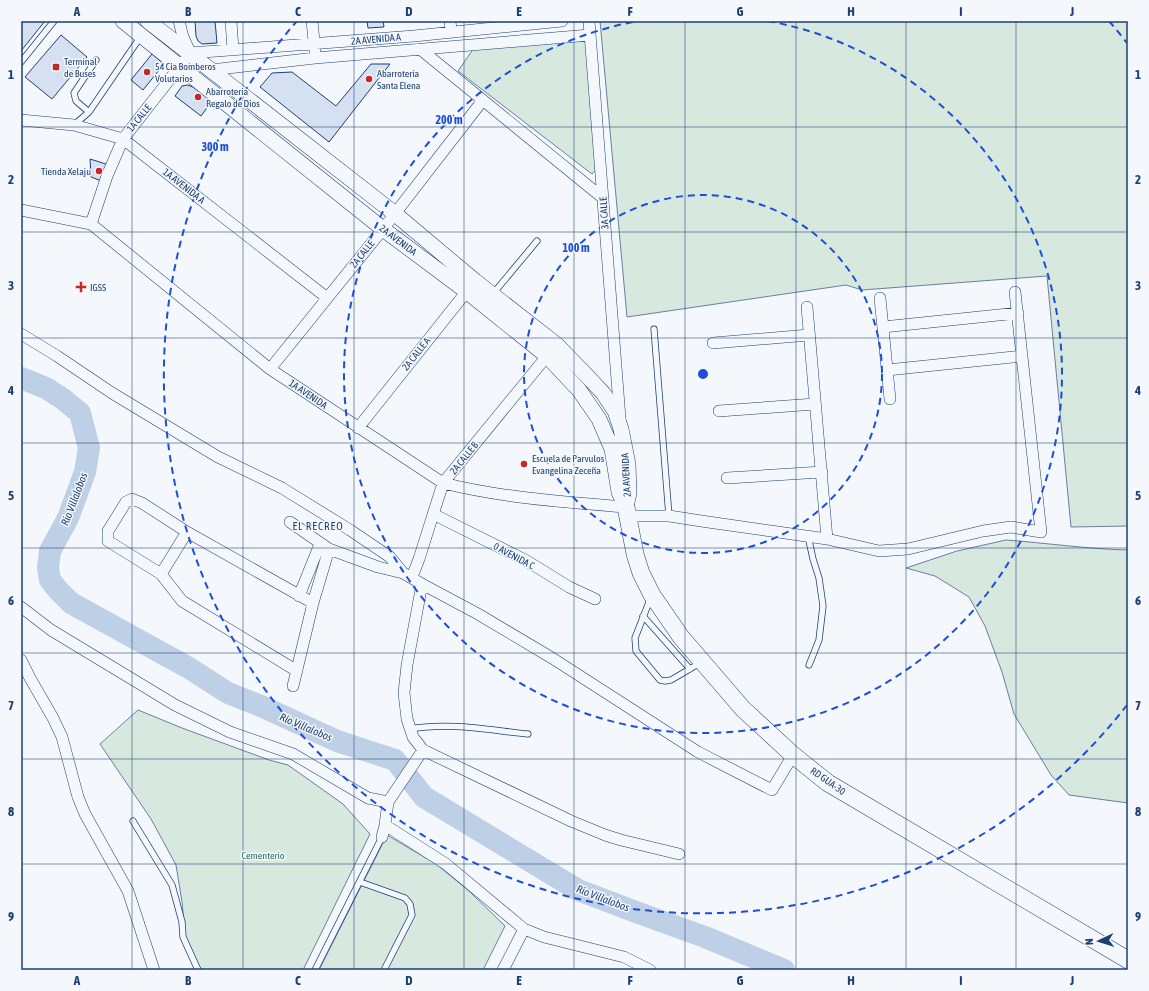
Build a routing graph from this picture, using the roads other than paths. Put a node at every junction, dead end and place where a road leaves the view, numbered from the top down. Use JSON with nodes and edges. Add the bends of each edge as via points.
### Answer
{"nodes":[{"id":1,"x":54,"y":21,"type":"edge"},
{"id":2,"x":123,"y":21,"type":"edge"},
{"id":3,"x":148,"y":21,"type":"edge"},
{"id":4,"x":179,"y":21,"type":"edge"},
{"id":5,"x":231,"y":21,"type":"edge"},
{"id":6,"x":312,"y":21,"type":"edge"},
{"id":7,"x":562,"y":21,"type":"edge"},
{"id":8,"x":589,"y":21,"type":"edge"},
{"id":9,"x":450,"y":26,"type":"edge"},
{"id":10,"x":590,"y":35,"type":"junction"},
{"id":11,"x":141,"y":36,"type":"junction"},
{"id":12,"x":314,"y":44,"type":"junction"},
{"id":13,"x":420,"y":48,"type":"junction"},
{"id":14,"x":233,"y":50,"type":"junction"},
{"id":15,"x":190,"y":53,"type":"junction"},
{"id":16,"x":315,"y":58,"type":"junction"},
{"id":17,"x":96,"y":60,"type":"dead end"},
{"id":18,"x":21,"y":62,"type":"edge"},
{"id":19,"x":181,"y":67,"type":"junction"},
{"id":20,"x":211,"y":70,"type":"junction"},
{"id":21,"x":483,"y":100,"type":"junction"},
{"id":22,"x":89,"y":112,"type":"junction"},
{"id":23,"x":21,"y":120,"type":"edge"},
{"id":24,"x":74,"y":125,"type":"junction"},
{"id":25,"x":123,"y":139,"type":"junction"},
{"id":26,"x":603,"y":198,"type":"junction"},
{"id":27,"x":21,"y":210,"type":"edge"},
{"id":28,"x":394,"y":213,"type":"junction"},
{"id":29,"x":91,"y":224,"type":"junction"},
{"id":30,"x":383,"y":229,"type":"junction"},
{"id":31,"x":537,"y":241,"type":"dead end"},
{"id":32,"x":470,"y":286,"type":"junction"},
{"id":33,"x":1015,"y":292,"type":"dead end"},
{"id":34,"x":492,"y":295,"type":"junction"},
{"id":35,"x":326,"y":298,"type":"junction"},
{"id":36,"x":880,"y":298,"type":"dead end"},
{"id":37,"x":807,"y":307,"type":"dead end"},
{"id":38,"x":1018,"y":313,"type":"junction"},
{"id":39,"x":883,"y":327,"type":"junction"},
{"id":40,"x":654,"y":329,"type":"dead end"},
{"id":41,"x":21,"y":334,"type":"edge"},
{"id":42,"x":809,"y":335,"type":"junction"},
{"id":43,"x":713,"y":343,"type":"dead end"},
{"id":44,"x":547,"y":356,"type":"junction"},
{"id":45,"x":1022,"y":356,"type":"junction"},
{"id":46,"x":270,"y":369,"type":"junction"},
{"id":47,"x":887,"y":370,"type":"junction"},
{"id":48,"x":890,"y":399,"type":"dead end"},
{"id":49,"x":815,"y":404,"type":"junction"},
{"id":50,"x":719,"y":411,"type":"dead end"},
{"id":51,"x":358,"y":428,"type":"junction"},
{"id":52,"x":621,"y":429,"type":"junction"},
{"id":53,"x":607,"y":433,"type":"junction"},
{"id":54,"x":822,"y":472,"type":"junction"},
{"id":55,"x":727,"y":478,"type":"dead end"},
{"id":56,"x":443,"y":483,"type":"junction"},
{"id":57,"x":627,"y":511,"type":"junction"},
{"id":58,"x":433,"y":514,"type":"junction"},
{"id":59,"x":669,"y":516,"type":"junction"},
{"id":60,"x":290,"y":522,"type":"dead end"},
{"id":61,"x":187,"y":532,"type":"junction"},
{"id":62,"x":808,"y":536,"type":"junction"},
{"id":63,"x":827,"y":539,"type":"junction"},
{"id":64,"x":325,"y":546,"type":"junction"},
{"id":65,"x":161,"y":574,"type":"junction"},
{"id":66,"x":407,"y":575,"type":"junction"},
{"id":67,"x":422,"y":584,"type":"junction"},
{"id":68,"x":652,"y":595,"type":"junction"},
{"id":69,"x":299,"y":596,"type":"junction"},
{"id":70,"x":595,"y":599,"type":"dead end"},
{"id":71,"x":313,"y":604,"type":"junction"},
{"id":72,"x":21,"y":607,"type":"edge"},
{"id":73,"x":644,"y":616,"type":"junction"},
{"id":74,"x":21,"y":660,"type":"edge"},
{"id":75,"x":696,"y":665,"type":"junction"},
{"id":76,"x":809,"y":665,"type":"dead end"},
{"id":77,"x":297,"y":671,"type":"junction"},
{"id":78,"x":293,"y":686,"type":"dead end"},
{"id":79,"x":410,"y":729,"type":"junction"},
{"id":80,"x":528,"y":734,"type":"dead end"},
{"id":81,"x":423,"y":750,"type":"junction"},
{"id":82,"x":793,"y":755,"type":"junction"},
{"id":83,"x":389,"y":799,"type":"junction"},
{"id":84,"x":133,"y":821,"type":"dead end"},
{"id":85,"x":385,"y":825,"type":"junction"},
{"id":86,"x":382,"y":837,"type":"joint"},
{"id":87,"x":679,"y":854,"type":"dead end"},
{"id":88,"x":360,"y":882,"type":"junction"},
{"id":89,"x":524,"y":929,"type":"junction"},
{"id":90,"x":1128,"y":960,"type":"edge"},
{"id":91,"x":154,"y":970,"type":"edge"},
{"id":92,"x":198,"y":970,"type":"edge"},
{"id":93,"x":315,"y":970,"type":"edge"},
{"id":94,"x":384,"y":970,"type":"edge"},
{"id":95,"x":503,"y":970,"type":"edge"},
{"id":96,"x":650,"y":970,"type":"edge"}],
"edges":[{"from":1,"to":18,"type":"lane"},
{"from":2,"to":11,"type":"street","name":"2A AVENIDA"},
{"from":3,"to":15,"type":"street","name":"2A AVENIDA"},
{"from":4,"to":15,"type":"street","via":[[182,37]]},
{"from":5,"to":14,"type":"street"},
{"from":6,"to":12,"type":"street"},
{"from":7,"to":9,"type":"street","name":"2A AVENIDA A"},
{"from":8,"to":10,"type":"street","name":"3A CALLE"},
{"from":9,"to":12,"type":"street","name":"2A AVENIDA A"},
{"from":10,"to":13,"type":"street","name":"2A AVENIDA A"},
{"from":10,"to":26,"type":"street","name":"3A CALLE"},
{"from":11,"to":19,"type":"street","name":"2A AVENIDA"},
{"from":11,"to":22,"type":"lane"},
{"from":12,"to":14,"type":"street","name":"2A AVENIDA A"},
{"from":12,"to":16,"type":"street"},
{"from":13,"to":16,"type":"street","name":"2A AVENIDA A"},
{"from":13,"to":21,"type":"street"},
{"from":14,"to":15,"type":"street","name":"2A AVENIDA A"},
{"from":15,"to":19,"type":"street","name":"1A CALLE"},
{"from":15,"to":20,"type":"street","name":"2A AVENIDA"},
{"from":16,"to":20,"type":"street","name":"2A AVENIDA A"},
{"from":17,"to":22,"type":"lane","via":[[74,93],[76,101]]},
{"from":19,"to":25,"type":"street","name":"1A CALLE"},
{"from":19,"to":30,"type":"street","name":"2A AVENIDA"},
{"from":20,"to":28,"type":"street","name":"2A AVENIDA"},
{"from":21,"to":26,"type":"street"},
{"from":21,"to":28,"type":"street","name":"2A CALLE"},
{"from":22,"to":24,"type":"lane"},
{"from":23,"to":24,"type":"street","name":"1A AVENIDA A"},
{"from":24,"to":25,"type":"street","name":"1A AVENIDA A"},
{"from":25,"to":29,"type":"street","name":"1A CALLE"},
{"from":25,"to":35,"type":"street","name":"1A AVENIDA A"},
{"from":26,"to":52,"type":"street","name":"3A CALLE"},
{"from":27,"to":29,"type":"street","name":"1A AVENIDA"},
{"from":28,"to":30,"type":"street","name":"2A CALLE"},
{"from":28,"to":32,"type":"street","name":"2A AVENIDA"},
{"from":29,"to":46,"type":"street","name":"1A AVENIDA"},
{"from":30,"to":32,"type":"street","name":"2A AVENIDA"},
{"from":30,"to":35,"type":"street","name":"2A CALLE"},
{"from":31,"to":34,"type":"lane"},
{"from":32,"to":34,"type":"street","name":"2A AVENIDA"},
{"from":32,"to":44,"type":"street","name":"2A AVENIDA"},
{"from":32,"to":51,"type":"street","name":"2A CALLE A"},
{"from":33,"to":38,"type":"street"},
{"from":34,"to":52,"type":"street","name":"2A AVENIDA","via":[[557,345],[589,378],[615,411]]},
{"from":35,"to":46,"type":"street","name":"2A CALLE"},
{"from":36,"to":39,"type":"street"},
{"from":37,"to":42,"type":"street"},
{"from":38,"to":39,"type":"street"},
{"from":38,"to":45,"type":"street"},
{"from":39,"to":47,"type":"street"},
{"from":40,"to":59,"type":"lane"},
{"from":41,"to":66,"type":"street","via":[[218,458],[282,488],[350,530],[390,557]]},
{"from":42,"to":43,"type":"street"},
{"from":42,"to":49,"type":"street"},
{"from":44,"to":53,"type":"street","name":"2A AVENIDA","via":[[579,390]]},
{"from":44,"to":56,"type":"street","name":"2A CALLE B"},
{"from":45,"to":47,"type":"street"},
{"from":45,"to":63,"type":"street","name":"1A AVENIDA","via":[[1041,532],[1004,528],[908,549],[879,551]]},
{"from":46,"to":51,"type":"street","name":"1A AVENIDA"},
{"from":47,"to":48,"type":"street"},
{"from":49,"to":50,"type":"street"},
{"from":49,"to":54,"type":"street"},
{"from":51,"to":56,"type":"street","name":"1A AVENIDA"},
{"from":52,"to":53,"type":"street"},
{"from":52,"to":57,"type":"street","name":"2A AVENIDA","via":[[628,464]]},
{"from":53,"to":57,"type":"street","name":"2A AVENIDA","via":[[619,492]]},
{"from":54,"to":55,"type":"street"},
{"from":54,"to":63,"type":"street"},
{"from":56,"to":57,"type":"street","name":"1A AVENIDA","via":[[472,490]]},
{"from":56,"to":58,"type":"street","name":"2A CALLE B"},
{"from":57,"to":59,"type":"street","name":"1A AVENIDA"},
{"from":57,"to":68,"type":"main road","name":"RD GUA-30","via":[[635,554]]},
{"from":58,"to":66,"type":"street","name":"2A CALLE B","via":[[419,559]]},
{"from":58,"to":70,"type":"street","name":"0 AVENIDA C"},
{"from":59,"to":62,"type":"street","name":"1A AVENIDA"},
{"from":60,"to":64,"type":"street"},
{"from":61,"to":65,"type":"street"},
{"from":61,"to":65,"type":"street","via":[[132,499],[126,502],[108,531],[108,541]]},
{"from":61,"to":69,"type":"street"},
{"from":62,"to":63,"type":"street","name":"1A AVENIDA"},
{"from":62,"to":76,"type":"lane","via":[[823,606],[819,640]]},
{"from":64,"to":66,"type":"street","via":[[378,567]]},
{"from":64,"to":69,"type":"street"},
{"from":64,"to":71,"type":"street"},
{"from":65,"to":77,"type":"street","via":[[182,601]]},
{"from":66,"to":67,"type":"street"},
{"from":67,"to":79,"type":"street","via":[[404,693]]},
{"from":67,"to":82,"type":"street","via":[[552,658],[698,752],[772,790]]},
{"from":68,"to":73,"type":"lane"},
{"from":68,"to":75,"type":"main road","name":"RD GUA-30","via":[[681,637]]},
{"from":69,"to":71,"type":"street"},
{"from":71,"to":77,"type":"street"},
{"from":72,"to":83,"type":"street","via":[[51,630],[175,705],[230,732],[293,754],[368,798]]},
{"from":73,"to":75,"type":"lane"},
{"from":73,"to":75,"type":"lane","via":[[635,638],[636,651],[660,680],[670,680]]},
{"from":74,"to":91,"type":"street","via":[[62,737],[78,797],[128,891]]},
{"from":75,"to":82,"type":"main road","name":"RD GUA-30"},
{"from":77,"to":78,"type":"street"},
{"from":79,"to":80,"type":"lane","via":[[453,726]]},
{"from":79,"to":81,"type":"street","via":[[413,738]]},
{"from":81,"to":83,"type":"street"},
{"from":81,"to":87,"type":"street","via":[[605,835]]},
{"from":82,"to":90,"type":"main road","name":"RD GUA-30","via":[[828,783]]},
{"from":83,"to":85,"type":"street"},
{"from":84,"to":92,"type":"lane","via":[[172,885],[183,937]]},
{"from":85,"to":86,"type":"street"},
{"from":85,"to":89,"type":"street","via":[[446,864]]},
{"from":86,"to":88,"type":"lane"},
{"from":88,"to":93,"type":"lane"},
{"from":88,"to":94,"type":"lane","via":[[405,898],[410,904],[412,915]]},
{"from":89,"to":95,"type":"street"},
{"from":89,"to":96,"type":"street","via":[[544,937],[624,957]]}]}
